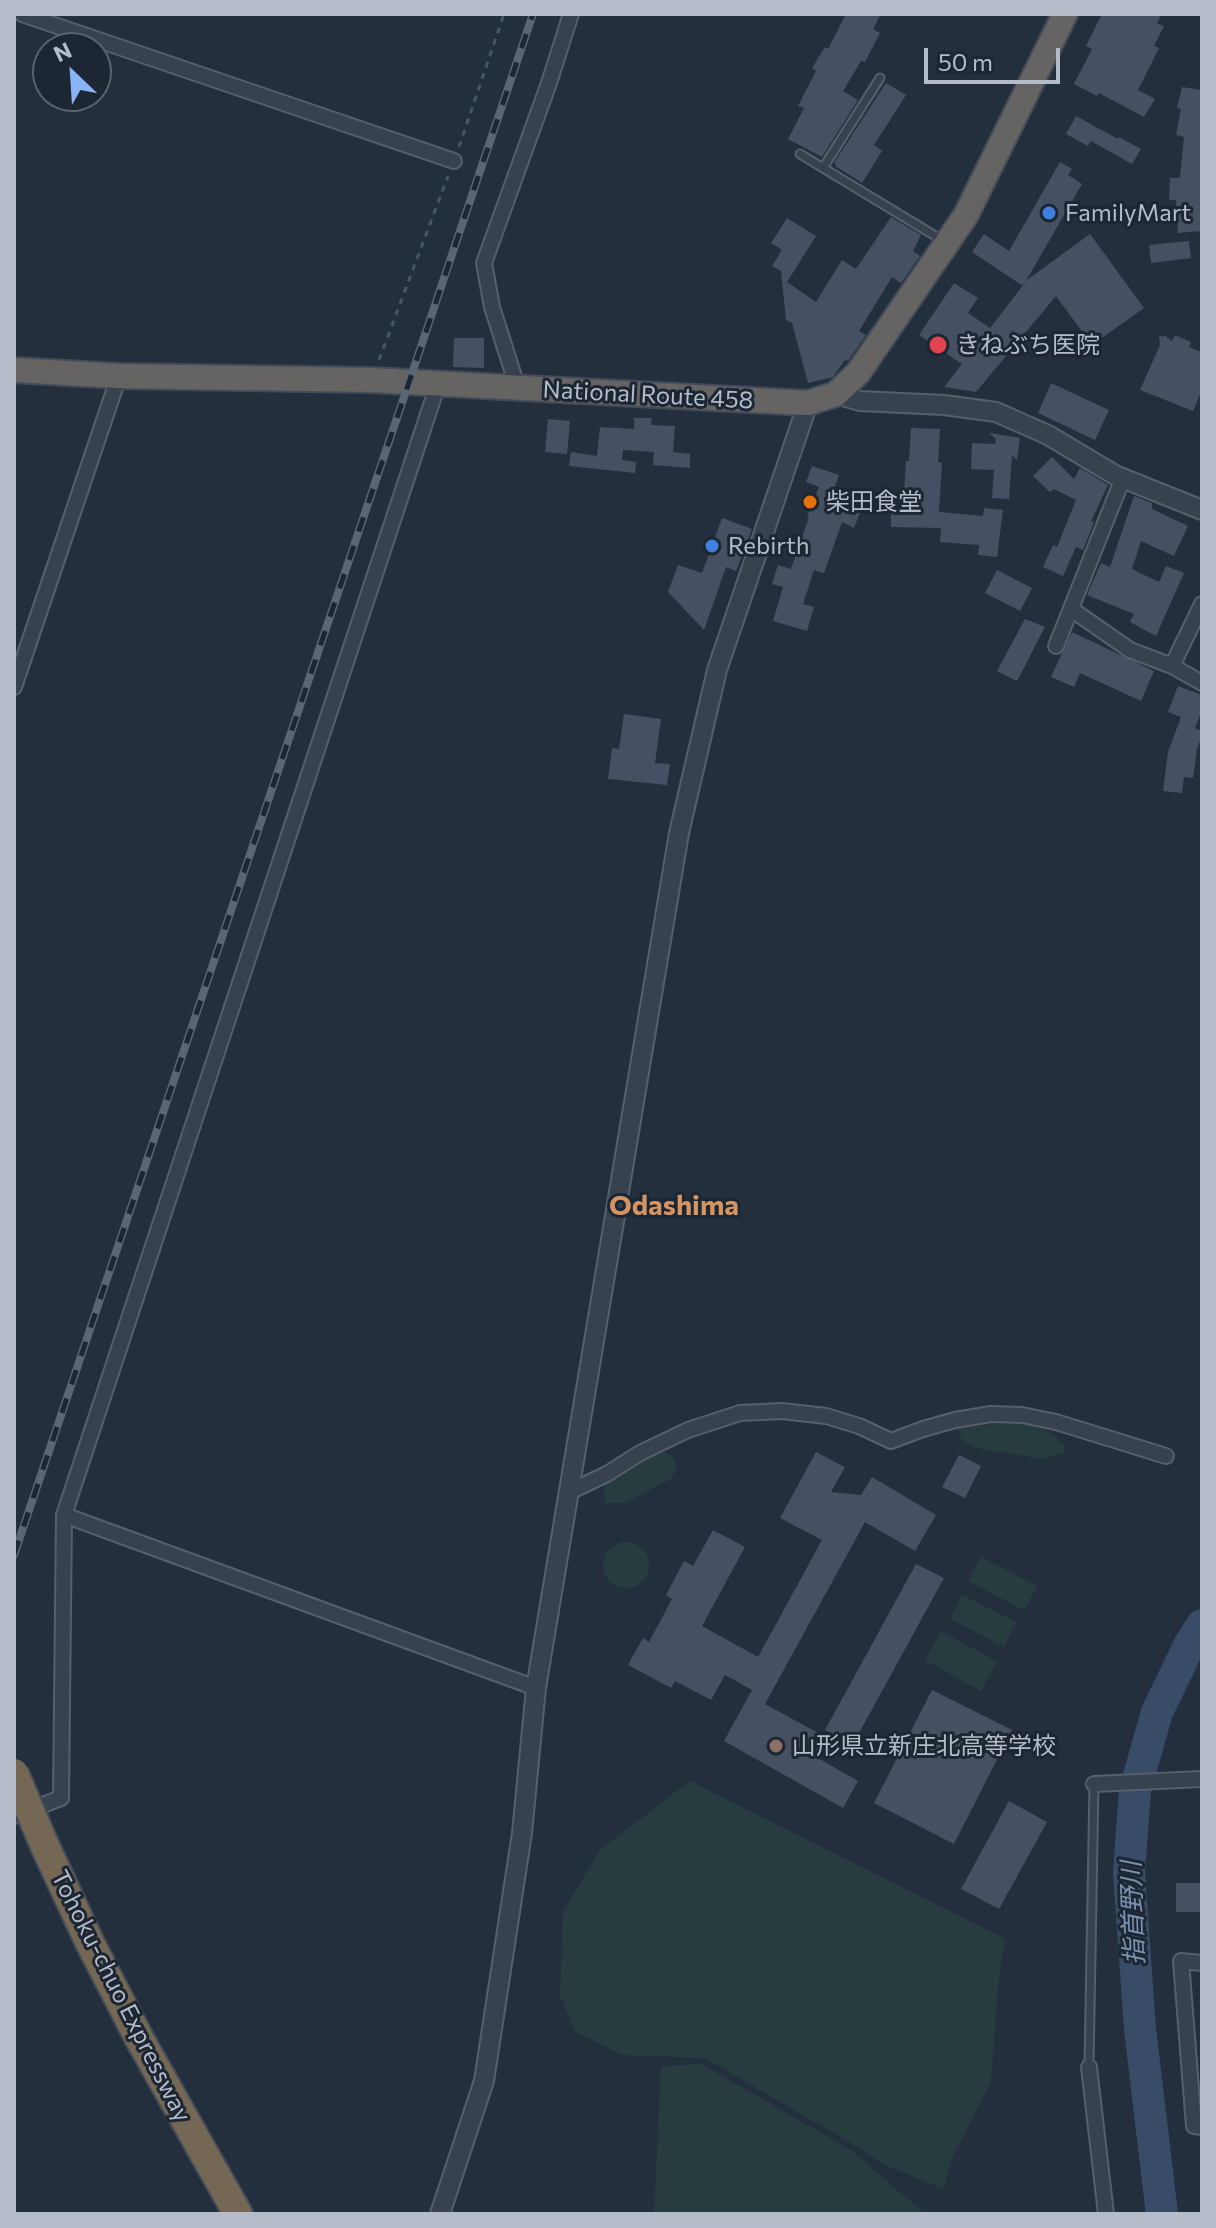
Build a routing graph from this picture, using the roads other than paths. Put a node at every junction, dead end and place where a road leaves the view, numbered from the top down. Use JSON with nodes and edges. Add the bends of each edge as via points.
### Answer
{"nodes":[{"id":1,"x":22,"y":14,"type":"edge"},
{"id":2,"x":571,"y":14,"type":"edge"},
{"id":3,"x":1065,"y":14,"type":"edge"},
{"id":4,"x":880,"y":78,"type":"dead end"},
{"id":5,"x":800,"y":154,"type":"dead end"},
{"id":6,"x":454,"y":161,"type":"road end"},
{"id":7,"x":823,"y":168,"type":"junction"},
{"id":8,"x":946,"y":243,"type":"junction"},
{"id":9,"x":14,"y":370,"type":"edge"},
{"id":10,"x":119,"y":376,"type":"junction"},
{"id":11,"x":438,"y":384,"type":"junction"},
{"id":12,"x":518,"y":389,"type":"junction"},
{"id":13,"x":836,"y":394,"type":"junction"},
{"id":14,"x":808,"y":403,"type":"junction"},
{"id":15,"x":1123,"y":478,"type":"junction"},
{"id":16,"x":1202,"y":510,"type":"edge"},
{"id":17,"x":1202,"y":604,"type":"edge"},
{"id":18,"x":1071,"y":609,"type":"junction"},
{"id":19,"x":1056,"y":646,"type":"dead end"},
{"id":20,"x":1172,"y":666,"type":"junction"},
{"id":21,"x":1202,"y":683,"type":"edge"},
{"id":22,"x":14,"y":687,"type":"edge"},
{"id":23,"x":1166,"y":1456,"type":"dead end"},
{"id":24,"x":567,"y":1493,"type":"junction"},
{"id":25,"x":64,"y":1515,"type":"junction"},
{"id":26,"x":536,"y":1688,"type":"junction"},
{"id":27,"x":14,"y":1773,"type":"edge"},
{"id":28,"x":1202,"y":1779,"type":"edge"},
{"id":29,"x":1094,"y":1784,"type":"joint"},
{"id":30,"x":14,"y":1816,"type":"edge"},
{"id":31,"x":1202,"y":1963,"type":"edge"},
{"id":32,"x":1089,"y":2067,"type":"joint"},
{"id":33,"x":1202,"y":2127,"type":"edge"},
{"id":34,"x":238,"y":2214,"type":"edge"},
{"id":35,"x":440,"y":2214,"type":"edge"},
{"id":36,"x":1106,"y":2214,"type":"edge"}],
"edges":[{"from":1,"to":6,"type":"street"},
{"from":2,"to":12,"type":"street","via":[[484,263]]},
{"from":3,"to":8,"type":"highway","name":"National Route 458","via":[[966,215]]},
{"from":4,"to":7,"type":"lane"},
{"from":5,"to":7,"type":"lane"},
{"from":7,"to":8,"type":"lane"},
{"from":8,"to":13,"type":"highway","name":"National Route 458","via":[[858,373]]},
{"from":9,"to":10,"type":"highway","name":"National Route 458"},
{"from":10,"to":11,"type":"highway","name":"National Route 458"},
{"from":10,"to":22,"type":"street"},
{"from":11,"to":12,"type":"highway","name":"National Route 458"},
{"from":11,"to":25,"type":"street"},
{"from":12,"to":14,"type":"highway","name":"National Route 458"},
{"from":13,"to":14,"type":"highway","name":"National Route 458"},
{"from":13,"to":15,"type":"street","via":[[860,401],[996,412]]},
{"from":14,"to":24,"type":"street","via":[[717,670],[679,833]]},
{"from":15,"to":16,"type":"street"},
{"from":15,"to":18,"type":"street"},
{"from":17,"to":20,"type":"street"},
{"from":18,"to":19,"type":"street"},
{"from":18,"to":20,"type":"street","via":[[1130,650]]},
{"from":20,"to":21,"type":"street"},
{"from":23,"to":24,"type":"street","via":[[1022,1415],[955,1420],[891,1441],[826,1416],[740,1413],[688,1430]]},
{"from":24,"to":26,"type":"street"},
{"from":25,"to":26,"type":"street"},
{"from":25,"to":30,"type":"street","via":[[61,1798]]},
{"from":26,"to":35,"type":"street","via":[[522,1833],[484,2081]]},
{"from":27,"to":34,"type":"highway","name":"Tohoku-chuo Expressway","bridge":true,"via":[[90,1943]]},
{"from":28,"to":29,"type":"street"},
{"from":29,"to":32,"type":"lane"},
{"from":31,"to":33,"type":"street","via":[[1181,1961],[1194,2126]]},
{"from":32,"to":36,"type":"street"}]}
